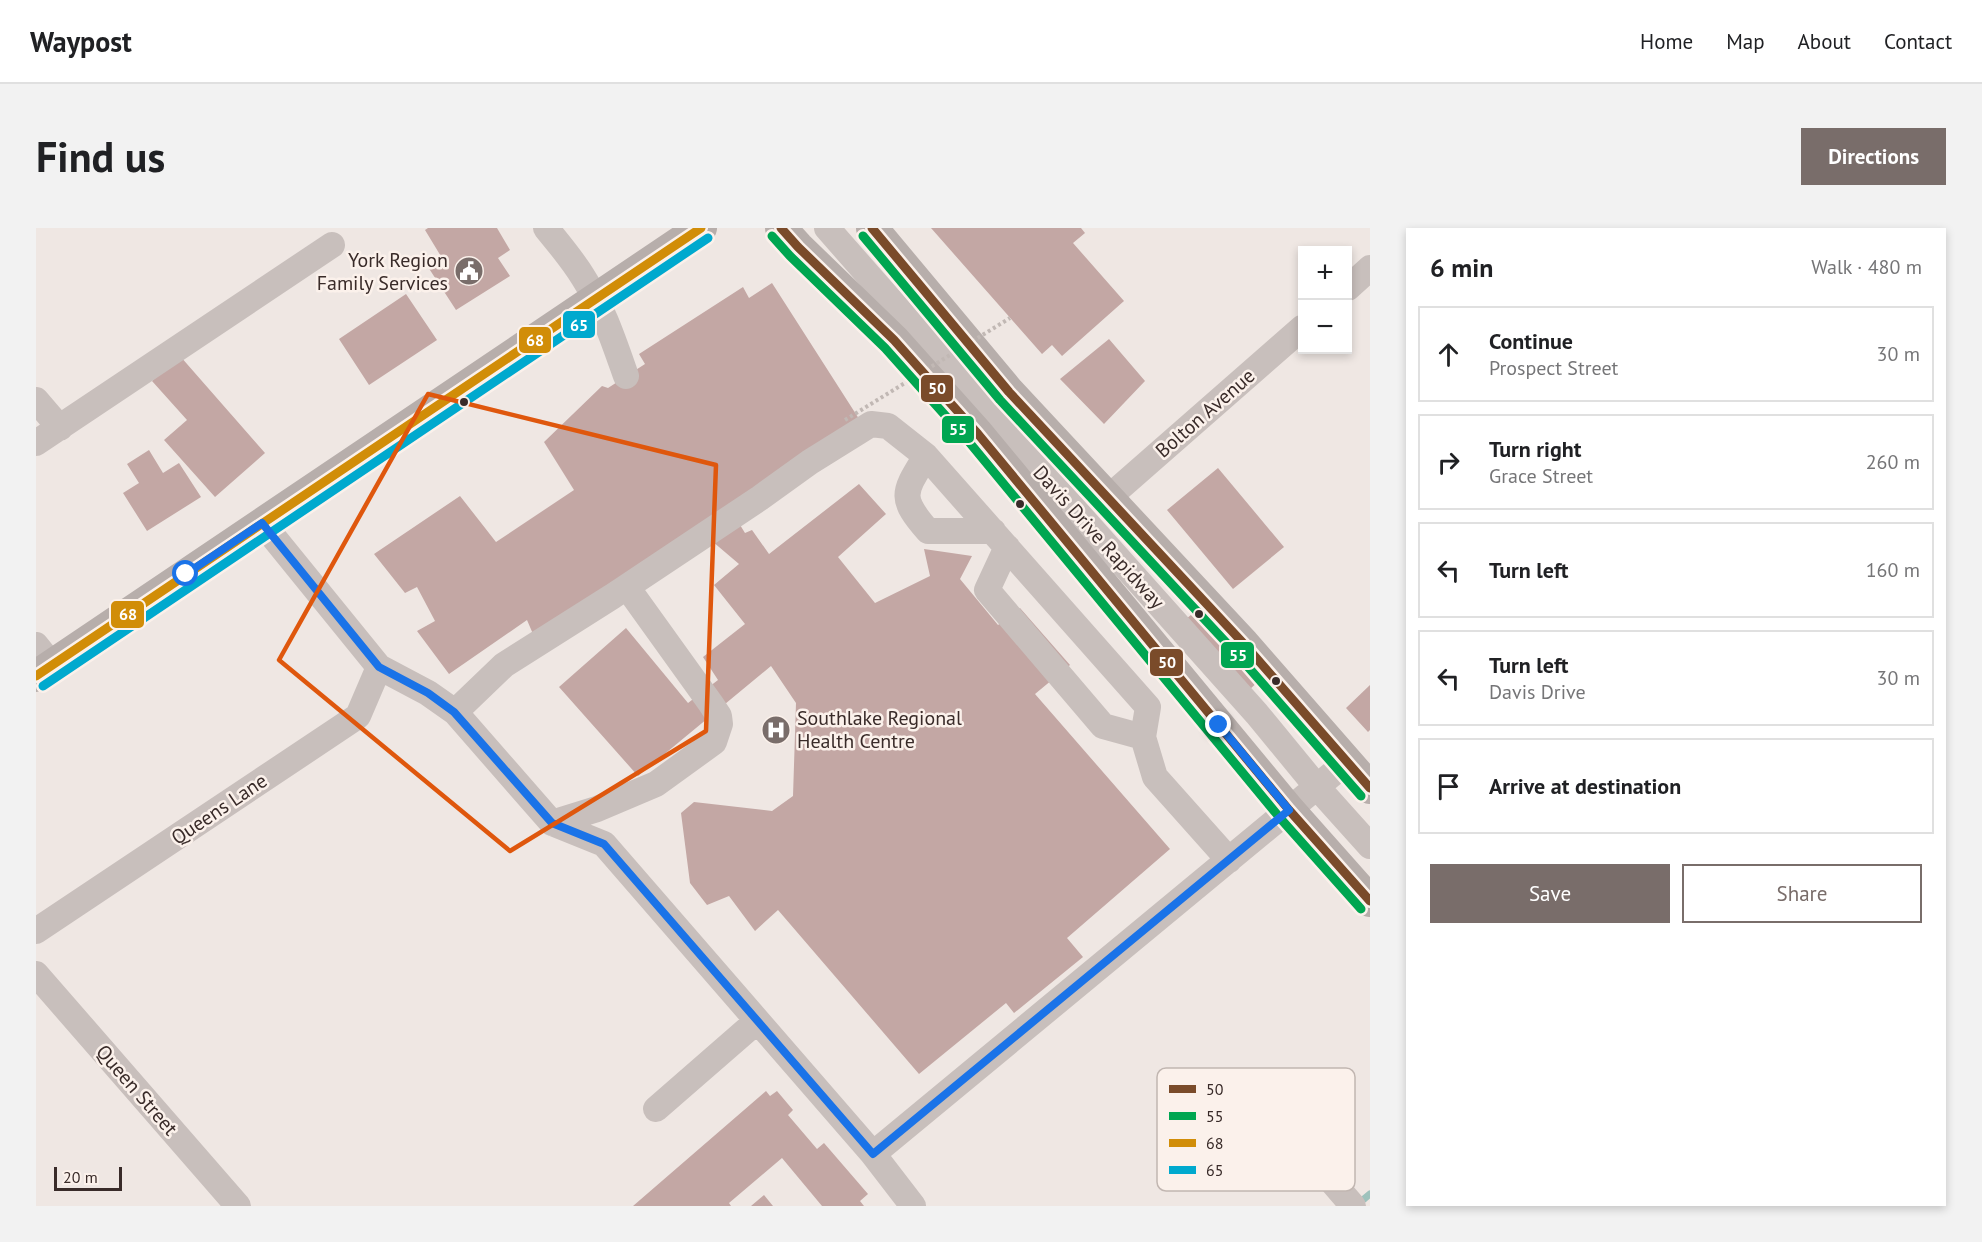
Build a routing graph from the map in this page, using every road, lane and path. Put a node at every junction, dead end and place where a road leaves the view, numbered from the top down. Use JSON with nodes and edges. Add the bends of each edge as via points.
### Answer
{"nodes":[{"id":1,"x":546,"y":228,"type":"edge"},
{"id":2,"x":701,"y":228,"type":"edge"},
{"id":3,"x":781,"y":228,"type":"edge"},
{"id":4,"x":827,"y":228,"type":"edge"},
{"id":5,"x":872,"y":228,"type":"edge"},
{"id":6,"x":332,"y":245,"type":"dead end"},
{"id":7,"x":1370,"y":268,"type":"edge"},
{"id":8,"x":1352,"y":284,"type":"edge"},
{"id":9,"x":596,"y":298,"type":"junction"},
{"id":10,"x":1010,"y":318,"type":"dead end"},
{"id":11,"x":1298,"y":332,"type":"edge"},
{"id":12,"x":626,"y":376,"type":"dead end"},
{"id":13,"x":36,"y":400,"type":"edge"},
{"id":14,"x":845,"y":420,"type":"dead end"},
{"id":15,"x":60,"y":428,"type":"junction"},
{"id":16,"x":36,"y":443,"type":"edge"},
{"id":17,"x":926,"y":456,"type":"junction"},
{"id":18,"x":1108,"y":498,"type":"junction"},
{"id":19,"x":262,"y":523,"type":"junction"},
{"id":20,"x":1000,"y":539,"type":"junction"},
{"id":21,"x":627,"y":587,"type":"junction"},
{"id":22,"x":41,"y":662,"type":"edge"},
{"id":23,"x":379,"y":667,"type":"junction"},
{"id":24,"x":454,"y":712,"type":"junction"},
{"id":25,"x":1143,"y":737,"type":"junction"},
{"id":26,"x":1348,"y":761,"type":"junction"},
{"id":27,"x":1317,"y":787,"type":"junction"},
{"id":28,"x":1370,"y":788,"type":"edge"},
{"id":29,"x":1289,"y":810,"type":"junction"},
{"id":30,"x":552,"y":823,"type":"junction"},
{"id":31,"x":1370,"y":846,"type":"edge"},
{"id":32,"x":1229,"y":860,"type":"junction"},
{"id":33,"x":1370,"y":901,"type":"edge"},
{"id":34,"x":36,"y":932,"type":"edge"},
{"id":35,"x":36,"y":974,"type":"edge"},
{"id":36,"x":757,"y":1021,"type":"junction"},
{"id":37,"x":656,"y":1109,"type":"dead end"},
{"id":38,"x":873,"y":1154,"type":"junction"},
{"id":39,"x":1340,"y":1191,"type":"edge"},
{"id":40,"x":238,"y":1206,"type":"edge"},
{"id":41,"x":913,"y":1206,"type":"edge"},
{"id":42,"x":1353,"y":1206,"type":"edge"}],
"edges":[{"from":1,"to":9,"type":"street"},
{"from":2,"to":9,"type":"main road"},
{"from":3,"to":29,"type":"main road","via":[[894,340],[978,435]]},
{"from":4,"to":27,"type":"street","name":"Davis Drive Rapidway"},
{"from":5,"to":18,"type":"main road","via":[[1009,392]]},
{"from":6,"to":15,"type":"street"},
{"from":7,"to":8,"type":"street"},
{"from":9,"to":12,"type":"street"},
{"from":9,"to":19,"type":"main road"},
{"from":10,"to":14,"type":"path","bridge":true},
{"from":11,"to":18,"type":"street","name":"Bolton Avenue"},
{"from":13,"to":15,"type":"street"},
{"from":15,"to":16,"type":"street"},
{"from":17,"to":20,"type":"street"},
{"from":17,"to":20,"type":"street","via":[[907,488],[910,511],[928,531]]},
{"from":17,"to":21,"type":"street","via":[[888,426],[871,424]]},
{"from":18,"to":26,"type":"main road"},
{"from":19,"to":22,"type":"main road"},
{"from":19,"to":23,"type":"street"},
{"from":20,"to":25,"type":"street","via":[[1148,707]]},
{"from":20,"to":25,"type":"street","via":[[987,590],[1103,726]]},
{"from":21,"to":24,"type":"street","via":[[504,665]]},
{"from":21,"to":30,"type":"street","via":[[711,704],[720,724],[714,742],[656,784]]},
{"from":23,"to":24,"type":"street"},
{"from":23,"to":34,"type":"street","name":"Queens Lane","via":[[358,717]]},
{"from":24,"to":30,"type":"street"},
{"from":25,"to":32,"type":"street","via":[[1155,777]]},
{"from":26,"to":27,"type":"street"},
{"from":26,"to":28,"type":"main road"},
{"from":27,"to":29,"type":"street"},
{"from":27,"to":31,"type":"street","name":"Davis Drive Rapidway"},
{"from":29,"to":32,"type":"street"},
{"from":29,"to":33,"type":"main road"},
{"from":30,"to":36,"type":"street","via":[[604,844]]},
{"from":32,"to":38,"type":"street"},
{"from":35,"to":40,"type":"street","name":"Queen Street"},
{"from":36,"to":37,"type":"street"},
{"from":36,"to":38,"type":"street"},
{"from":38,"to":41,"type":"street"},
{"from":39,"to":42,"type":"street"}]}
